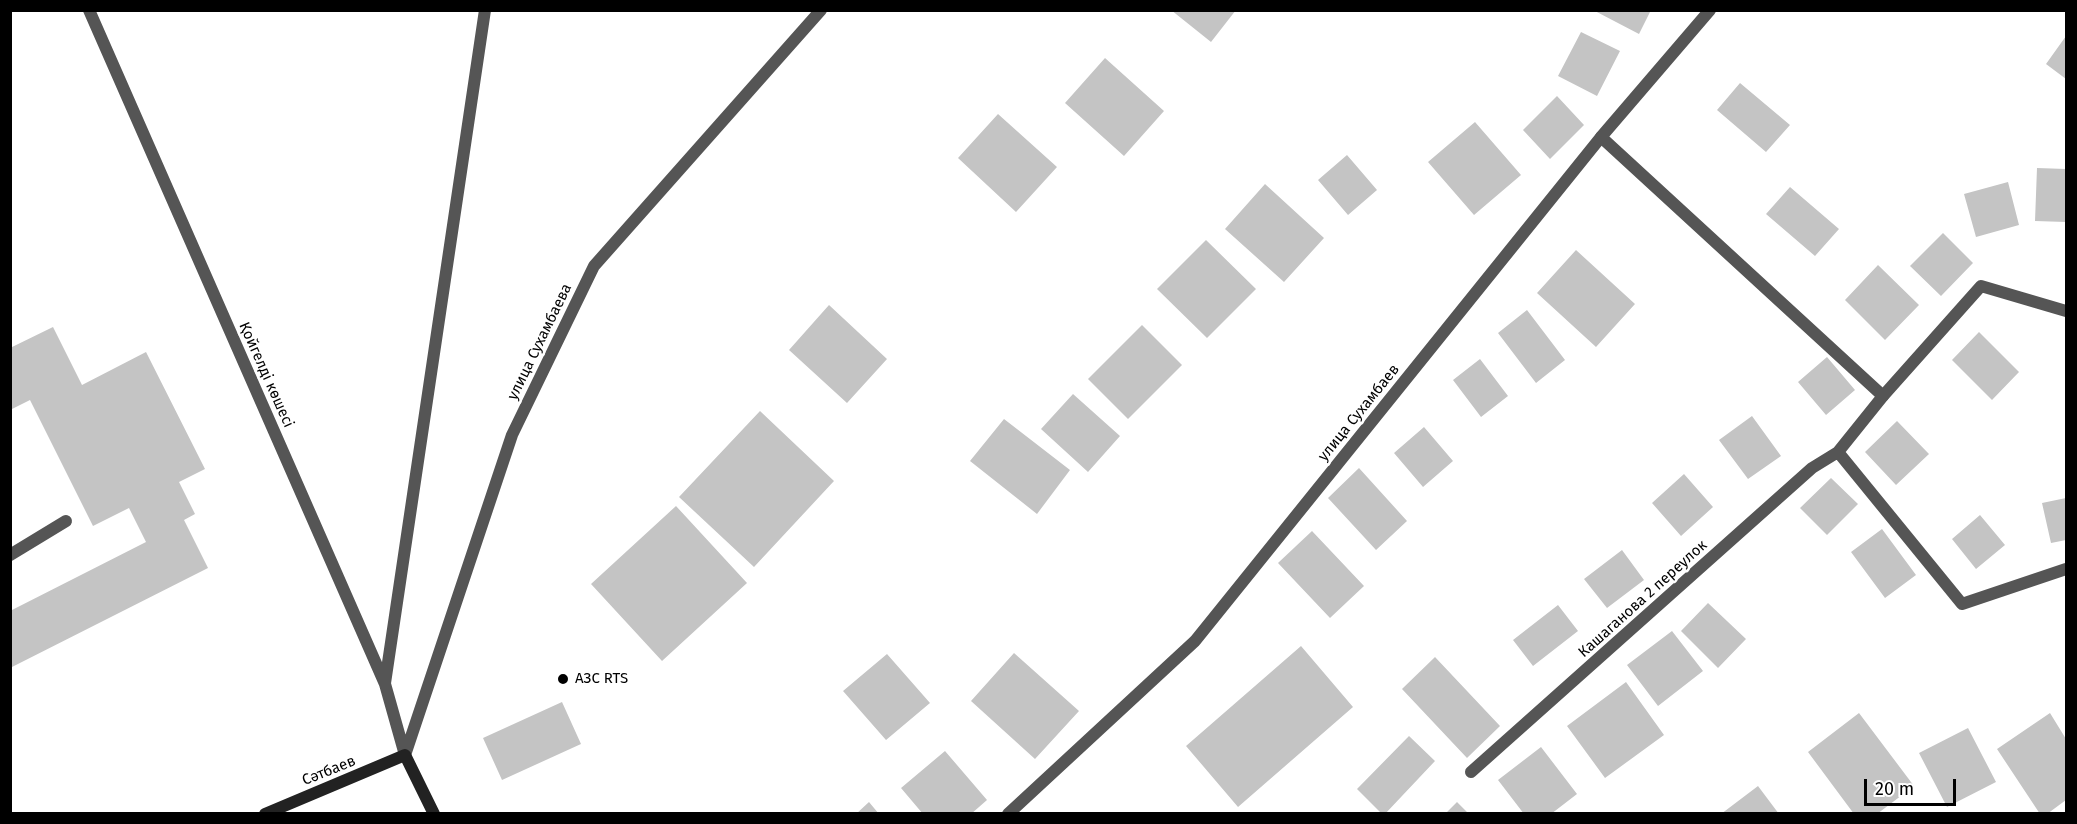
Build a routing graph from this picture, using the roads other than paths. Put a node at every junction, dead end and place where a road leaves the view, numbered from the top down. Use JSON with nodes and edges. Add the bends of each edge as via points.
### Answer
{"nodes":[{"id":1,"x":89,"y":10,"type":"edge"},
{"id":2,"x":485,"y":10,"type":"edge"},
{"id":3,"x":821,"y":10,"type":"edge"},
{"id":4,"x":1710,"y":10,"type":"edge"},
{"id":5,"x":1601,"y":137,"type":"junction"},
{"id":6,"x":2067,"y":311,"type":"edge"},
{"id":7,"x":1882,"y":396,"type":"junction"},
{"id":8,"x":1838,"y":452,"type":"junction"},
{"id":9,"x":66,"y":521,"type":"dead end"},
{"id":10,"x":10,"y":555,"type":"edge"},
{"id":11,"x":2067,"y":569,"type":"edge"},
{"id":12,"x":385,"y":684,"type":"junction"},
{"id":13,"x":405,"y":755,"type":"junction"},
{"id":14,"x":1471,"y":772,"type":"dead end"},
{"id":15,"x":265,"y":813,"type":"edge"},
{"id":16,"x":434,"y":813,"type":"edge"},
{"id":17,"x":1008,"y":813,"type":"edge"}],
"edges":[{"from":1,"to":12,"type":"street","name":"Қойгелді көшесі"},
{"from":2,"to":12,"type":"street"},
{"from":3,"to":13,"type":"street","name":"улица Сухамбаева","via":[[594,266],[512,435]]},
{"from":4,"to":5,"type":"street","name":"улица Сухамбаев"},
{"from":5,"to":7,"type":"street"},
{"from":5,"to":17,"type":"street","name":"улица Сухамбаев","via":[[1194,641]]},
{"from":6,"to":7,"type":"street","name":"Кашаганова 2 переулок","via":[[1981,286]]},
{"from":7,"to":8,"type":"street","name":"Кашаганова 2 переулок"},
{"from":8,"to":11,"type":"street","via":[[1962,604]]},
{"from":8,"to":14,"type":"street","name":"Кашаганова 2 переулок","via":[[1812,468]]},
{"from":9,"to":10,"type":"street"},
{"from":12,"to":13,"type":"street","name":"Қойгелді көшесі"},
{"from":13,"to":15,"type":"street","name":"Сәтбаев"},
{"from":13,"to":16,"type":"street"}]}
